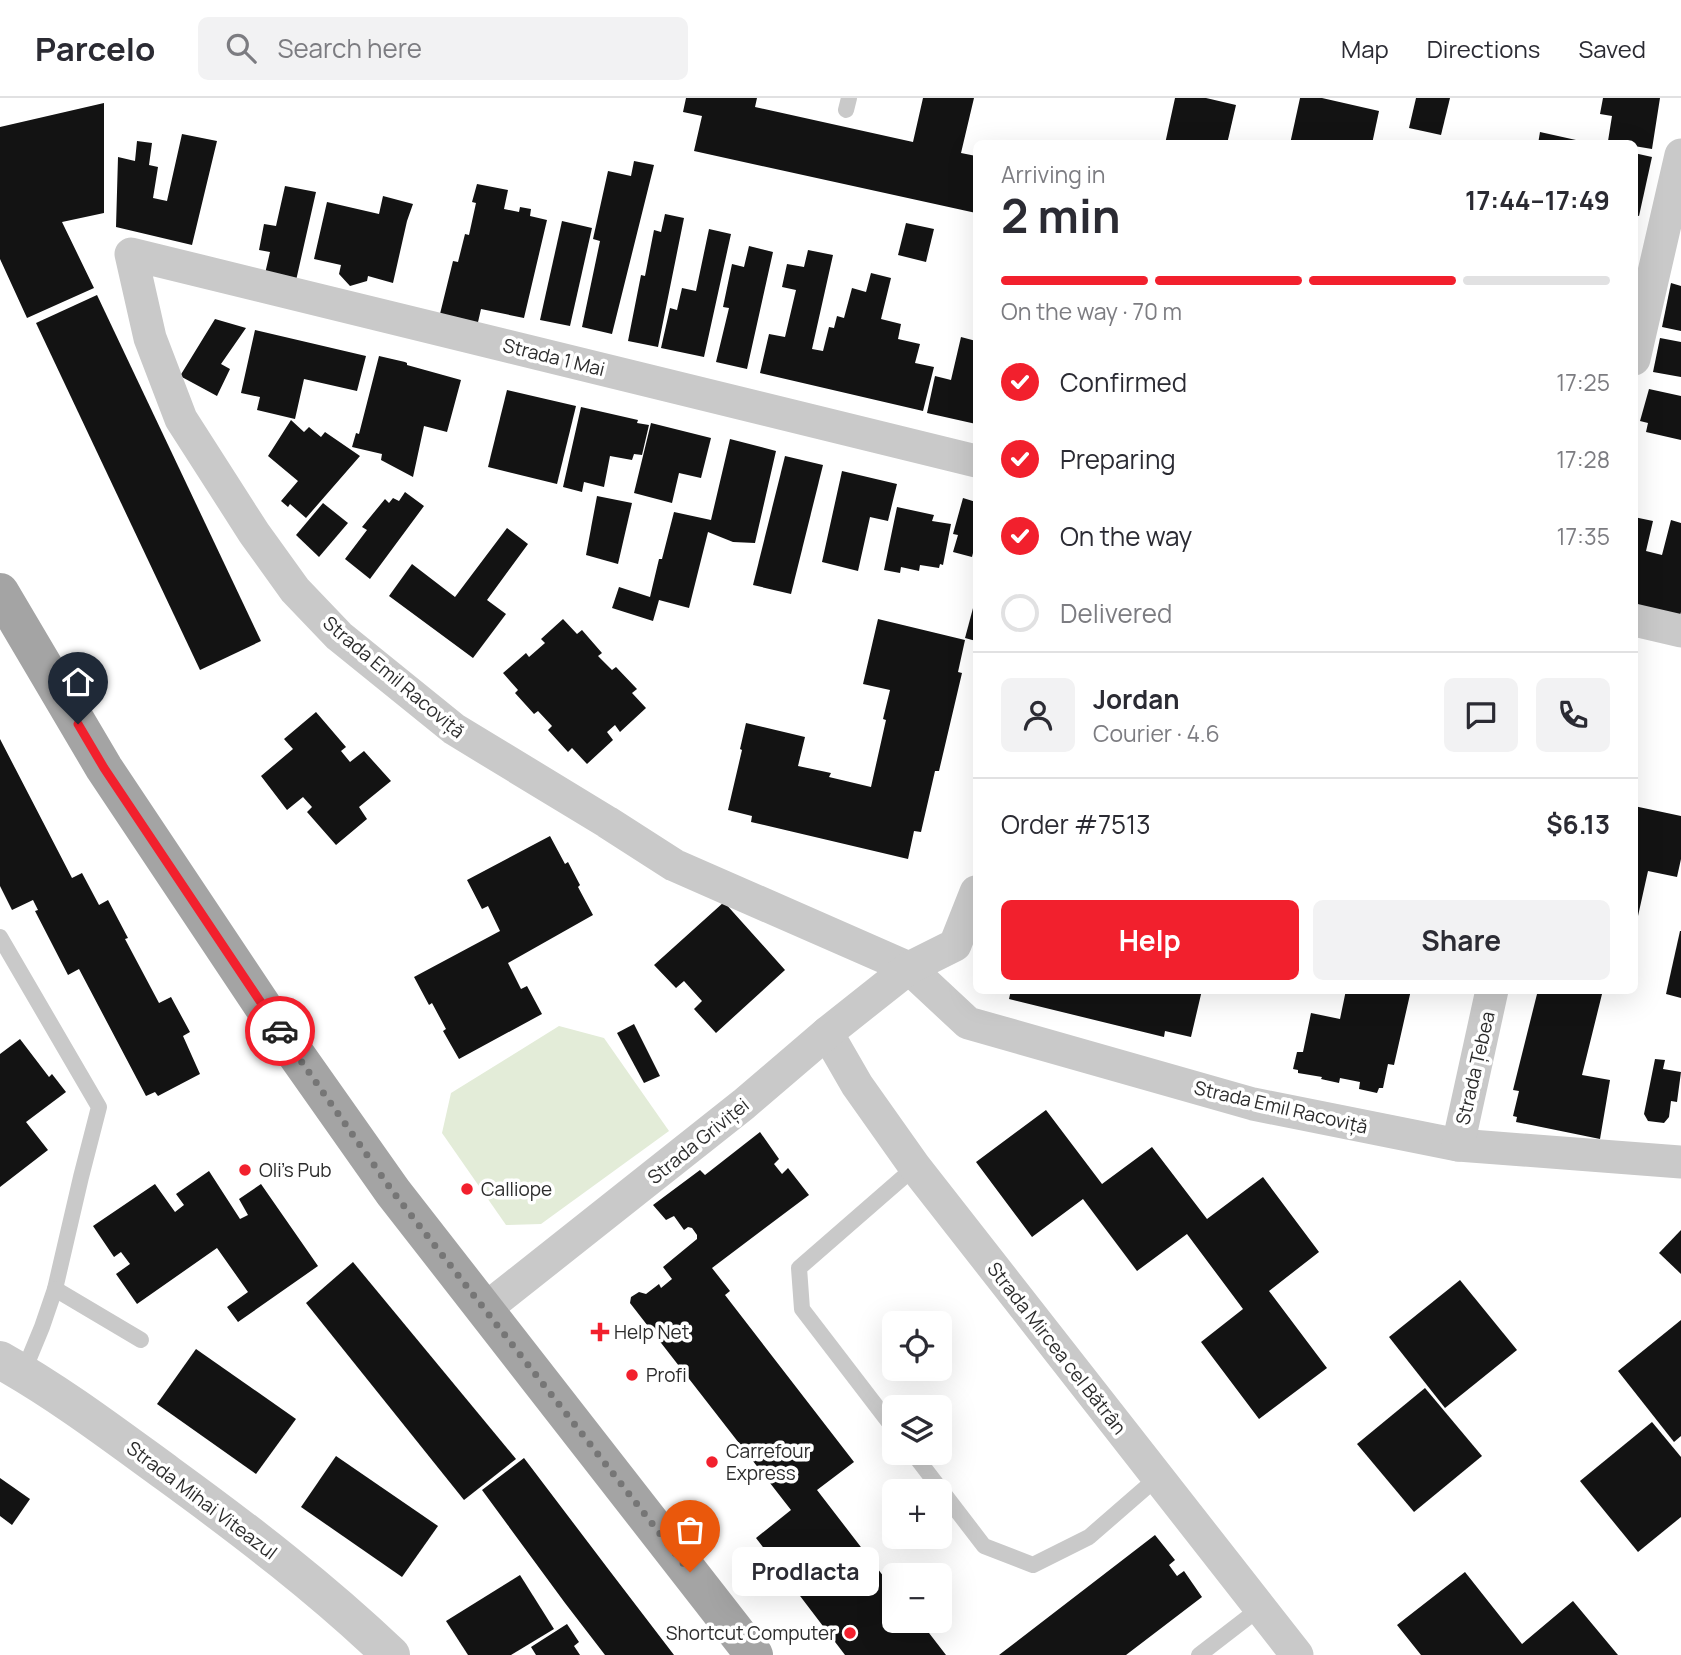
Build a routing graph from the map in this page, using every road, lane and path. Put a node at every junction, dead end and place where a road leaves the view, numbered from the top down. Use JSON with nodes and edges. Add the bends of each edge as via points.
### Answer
{"nodes":[{"id":1,"x":1681,"y":155,"type":"edge"},
{"id":2,"x":131,"y":254,"type":"joint"},
{"id":3,"x":1638,"y":342,"type":"edge"},
{"id":4,"x":973,"y":460,"type":"edge"},
{"id":5,"x":0,"y":592,"type":"edge"},
{"id":6,"x":1638,"y":621,"type":"edge"},
{"id":7,"x":1681,"y":631,"type":"edge"},
{"id":8,"x":973,"y":900,"type":"edge"},
{"id":9,"x":0,"y":937,"type":"edge"},
{"id":10,"x":909,"y":968,"type":"junction"},
{"id":11,"x":1491,"y":994,"type":"edge"},
{"id":12,"x":827,"y":1033,"type":"junction"},
{"id":13,"x":1458,"y":1145,"type":"junction"},
{"id":14,"x":1681,"y":1162,"type":"edge"},
{"id":15,"x":915,"y":1167,"type":"junction"},
{"id":16,"x":55,"y":1289,"type":"junction"},
{"id":17,"x":484,"y":1310,"type":"junction"},
{"id":18,"x":141,"y":1340,"type":"dead end"},
{"id":19,"x":11,"y":1366,"type":"edge"},
{"id":20,"x":882,"y":1413,"type":"edge"},
{"id":21,"x":922,"y":1465,"type":"edge"},
{"id":22,"x":1158,"y":1478,"type":"junction"},
{"id":23,"x":1260,"y":1608,"type":"junction"},
{"id":24,"x":391,"y":1655,"type":"edge"},
{"id":25,"x":754,"y":1655,"type":"edge"},
{"id":26,"x":1199,"y":1655,"type":"edge"},
{"id":27,"x":1297,"y":1655,"type":"edge"}],
"edges":[{"from":1,"to":3,"type":"street"},
{"from":2,"to":4,"type":"street","name":"Strada 1 Mai"},
{"from":2,"to":10,"type":"street","name":"Strada Emil Racoviță","via":[[150,338],[181,419],[286,578],[339,636],[454,729],[674,865]]},
{"from":5,"to":17,"type":"main road","via":[[104,768],[276,1026],[393,1192]]},
{"from":6,"to":7,"type":"street"},
{"from":8,"to":10,"type":"street","via":[[955,945]]},
{"from":9,"to":16,"type":"lane","via":[[99,1107]]},
{"from":10,"to":12,"type":"street","name":"Strada Griviței"},
{"from":10,"to":13,"type":"street","name":"Strada Emil Racoviță","via":[[968,1023],[1253,1104]]},
{"from":11,"to":13,"type":"street","name":"Strada Țebea"},
{"from":12,"to":15,"type":"street","name":"Strada Mircea cel Bătrân"},
{"from":12,"to":17,"type":"street","name":"Strada Griviței"},
{"from":13,"to":14,"type":"street","name":"Strada Emil Racoviță"},
{"from":15,"to":20,"type":"lane","via":[[799,1268],[802,1309]]},
{"from":15,"to":22,"type":"street","name":"Strada Mircea cel Bătrân"},
{"from":16,"to":18,"type":"lane"},
{"from":16,"to":19,"type":"lane","via":[[42,1326]]},
{"from":17,"to":25,"type":"main road"},
{"from":19,"to":24,"type":"street","name":"Strada Mihai Viteazul","via":[[114,1434],[230,1520],[331,1600]]},
{"from":21,"to":22,"type":"lane","via":[[984,1546],[1033,1565],[1089,1537]]},
{"from":22,"to":23,"type":"street","name":"Strada Mircea cel Bătrân"},
{"from":23,"to":26,"type":"lane"},
{"from":23,"to":27,"type":"street","name":"Strada Mircea cel Bătrân"}]}
